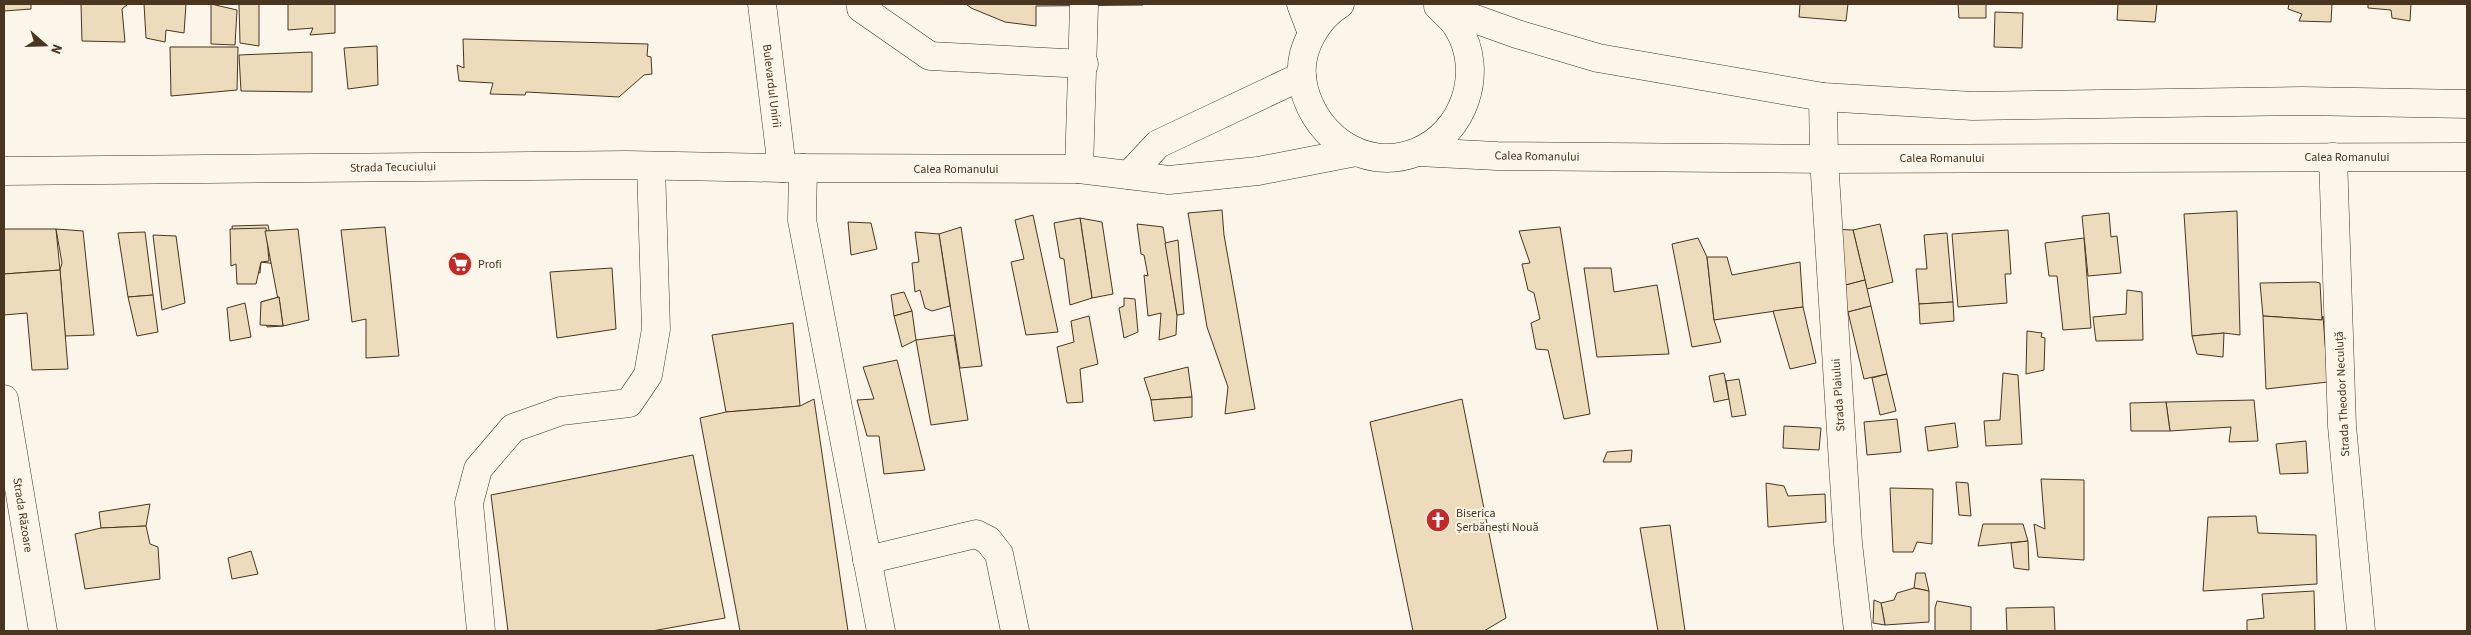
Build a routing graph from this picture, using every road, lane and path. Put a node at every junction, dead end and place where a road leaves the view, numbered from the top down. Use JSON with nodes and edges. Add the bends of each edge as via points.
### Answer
{"nodes":[{"id":1,"x":762,"y":4,"type":"edge"},
{"id":2,"x":861,"y":4,"type":"edge"},
{"id":3,"x":1301,"y":4,"type":"edge"},
{"id":4,"x":1340,"y":4,"type":"edge"},
{"id":5,"x":1437,"y":5,"type":"edge"},
{"id":6,"x":1084,"y":6,"type":"dead end"},
{"id":7,"x":1312,"y":33,"type":"junction"},
{"id":8,"x":1084,"y":64,"type":"junction"},
{"id":9,"x":1302,"y":76,"type":"junction"},
{"id":10,"x":1823,"y":97,"type":"junction"},
{"id":11,"x":2467,"y":104,"type":"edge"},
{"id":12,"x":1356,"y":152,"type":"junction"},
{"id":13,"x":1418,"y":152,"type":"junction"},
{"id":14,"x":2467,"y":156,"type":"edge"},
{"id":15,"x":2333,"y":157,"type":"junction"},
{"id":16,"x":1824,"y":159,"type":"junction"},
{"id":17,"x":651,"y":166,"type":"junction"},
{"id":18,"x":793,"y":168,"type":"junction"},
{"id":19,"x":1079,"y":169,"type":"junction"},
{"id":20,"x":4,"y":171,"type":"edge"},
{"id":21,"x":1129,"y":175,"type":"junction"},
{"id":22,"x":4,"y":399,"type":"edge"},
{"id":23,"x":867,"y":560,"type":"junction"},
{"id":24,"x":43,"y":631,"type":"edge"},
{"id":25,"x":481,"y":631,"type":"edge"},
{"id":26,"x":881,"y":631,"type":"edge"},
{"id":27,"x":1015,"y":631,"type":"edge"},
{"id":28,"x":1858,"y":631,"type":"edge"},
{"id":29,"x":2361,"y":631,"type":"edge"}],
"edges":[{"from":1,"to":18,"type":"main road","name":"Bulevardul Unirii"},
{"from":2,"to":8,"type":"main road","via":[[861,8],[930,56]]},
{"from":3,"to":7,"type":"main road"},
{"from":4,"to":7,"type":"main road","via":[[1330,10]]},
{"from":5,"to":10,"type":"main road","via":[[1517,34],[1598,58]]},
{"from":5,"to":13,"type":"main road","via":[[1458,28],[1469,56],[1470,85],[1461,113],[1442,136]]},
{"from":6,"to":8,"type":"main road"},
{"from":7,"to":9,"type":"main road","via":[[1304,53]]},
{"from":8,"to":19,"type":"main road"},
{"from":9,"to":12,"type":"main road","via":[[1306,100],[1318,122],[1334,140]]},
{"from":9,"to":21,"type":"main road","via":[[1158,144]]},
{"from":10,"to":11,"type":"main road","via":[[1974,106],[2302,101]]},
{"from":10,"to":16,"type":"main road","name":"Strada Plaiului"},
{"from":12,"to":13,"type":"main road","via":[[1383,157]]},
{"from":12,"to":21,"type":"main road","name":"Calea Romanului","via":[[1258,171],[1169,180]]},
{"from":13,"to":16,"type":"main road","name":"Calea Romanului","via":[[1497,156]]},
{"from":14,"to":15,"type":"main road","name":"Calea Romanului"},
{"from":15,"to":16,"type":"main road","name":"Calea Romanului"},
{"from":15,"to":29,"type":"main road","name":"Strada Theodor Neculuță","via":[[2342,426]]},
{"from":16,"to":28,"type":"main road","name":"Strada Plaiului","via":[[1848,543]]},
{"from":17,"to":18,"type":"main road","name":"Strada Tecuciului"},
{"from":17,"to":20,"type":"main road","name":"Strada Tecuciului"},
{"from":17,"to":25,"type":"main road","via":[[656,329],[648,376],[629,403],[561,411],[513,428],[478,469],[469,503]]},
{"from":18,"to":19,"type":"main road","name":"Calea Romanului"},
{"from":18,"to":23,"type":"main road","name":"Bulevardul Unirii"},
{"from":19,"to":21,"type":"main road","name":"Calea Romanului"},
{"from":22,"to":24,"type":"main road","name":"Strada Răzoare"},
{"from":23,"to":26,"type":"main road","name":"Bulevardul Unirii"},
{"from":23,"to":27,"type":"main road","via":[[976,534],[988,540],[1000,554]]}]}
